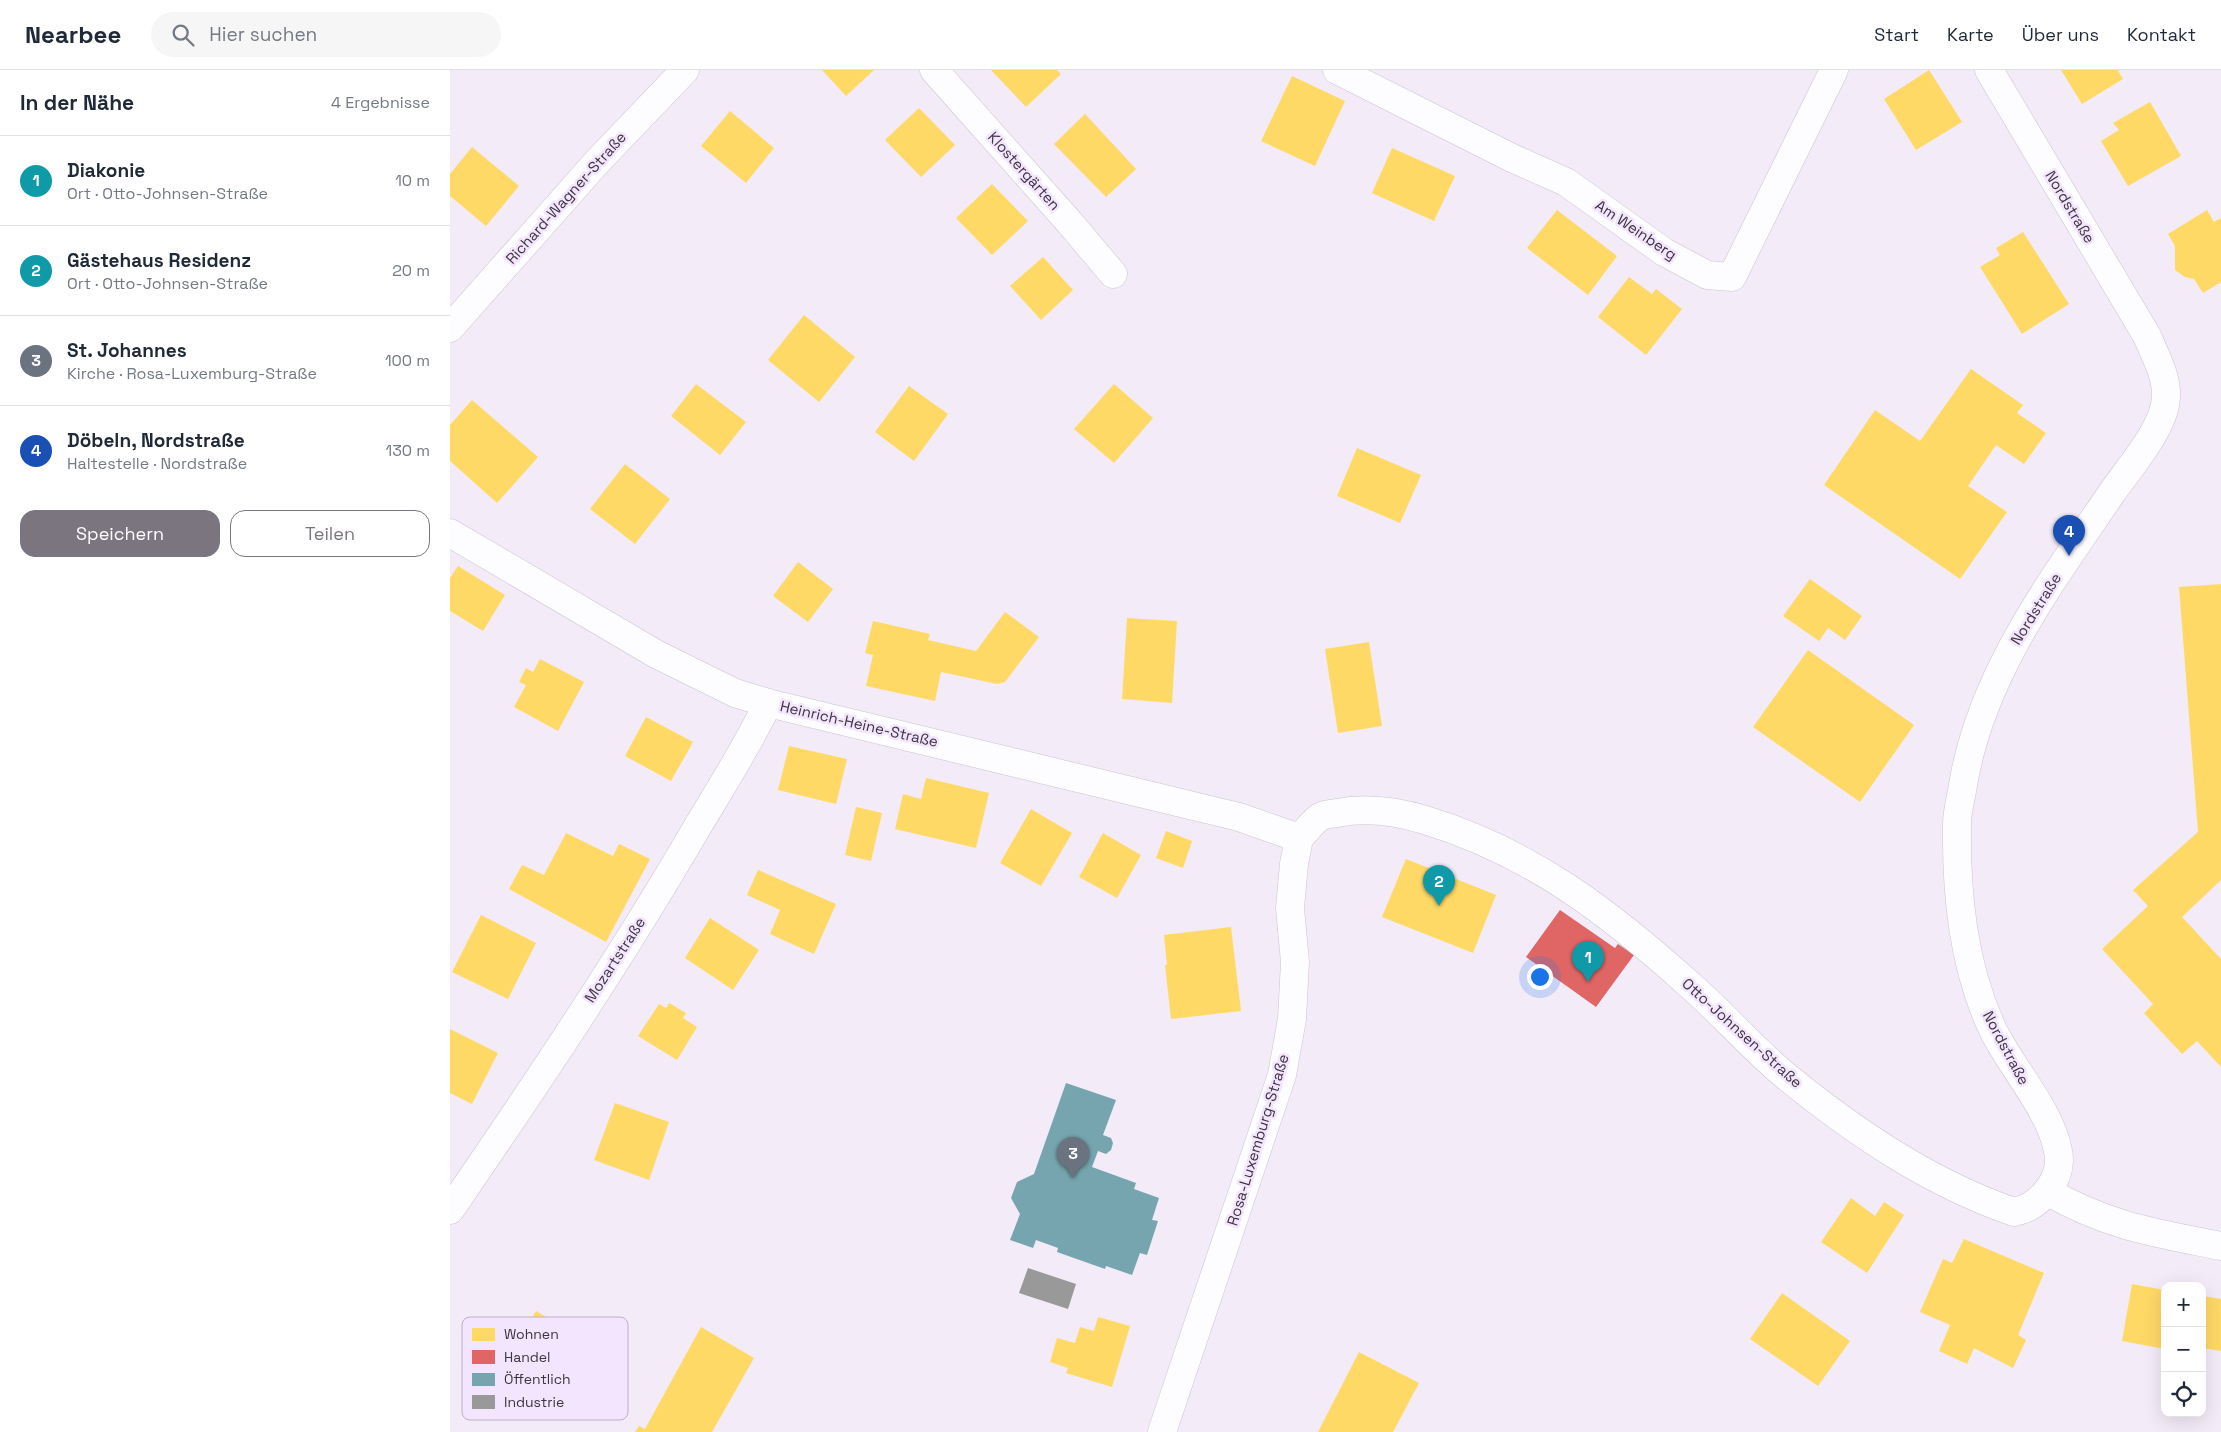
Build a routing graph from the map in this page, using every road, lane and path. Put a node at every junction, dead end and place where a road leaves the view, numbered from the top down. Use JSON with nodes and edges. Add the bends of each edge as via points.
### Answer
{"nodes":[{"id":1,"x":685,"y":70,"type":"edge"},
{"id":2,"x":934,"y":70,"type":"edge"},
{"id":3,"x":1338,"y":70,"type":"edge"},
{"id":4,"x":1834,"y":70,"type":"edge"},
{"id":5,"x":1989,"y":70,"type":"edge"},
{"id":6,"x":1113,"y":274,"type":"dead end"},
{"id":7,"x":450,"y":328,"type":"edge"},
{"id":8,"x":450,"y":533,"type":"edge"},
{"id":9,"x":768,"y":703,"type":"junction"},
{"id":10,"x":1299,"y":838,"type":"junction"},
{"id":11,"x":2048,"y":1191,"type":"junction"},
{"id":12,"x":450,"y":1210,"type":"edge"},
{"id":13,"x":2221,"y":1246,"type":"edge"},
{"id":14,"x":1162,"y":1432,"type":"edge"}],
"edges":[{"from":1,"to":7,"type":"street","name":"Richard-Wagner-Straße","via":[[597,162]]},
{"from":2,"to":6,"type":"street","name":"Klostergärten"},
{"from":3,"to":4,"type":"street","name":"Am Weinberg","via":[[1566,182],[1664,252],[1707,275],[1732,278]]},
{"from":5,"to":11,"type":"street","name":"Nordstraße","via":[[2148,336],[2164,377],[2166,398],[2158,425],[2006,656],[1968,755],[1957,822],[1960,914],[1971,974],[1993,1031],[2052,1132],[2059,1153],[2056,1176]]},
{"from":8,"to":9,"type":"street","name":"Heinrich-Heine-Straße","via":[[656,654],[735,693]]},
{"from":9,"to":10,"type":"street","name":"Heinrich-Heine-Straße","via":[[1239,817]]},
{"from":9,"to":12,"type":"street","name":"Mozartstraße","via":[[666,881],[544,1072]]},
{"from":10,"to":11,"type":"street","name":"Otto-Johnsen-Straße","via":[[1321,816],[1359,808],[1404,814],[1459,830],[1516,856],[1570,887],[1618,924],[1691,986],[1786,1076],[1902,1160],[1942,1183],[2014,1212],[2026,1209]]},
{"from":10,"to":14,"type":"street","name":"Rosa-Luxemburg-Straße","via":[[1290,908],[1294,962],[1292,1019],[1282,1075]]},
{"from":11,"to":13,"type":"street","via":[[2079,1210],[2129,1228]]}]}
